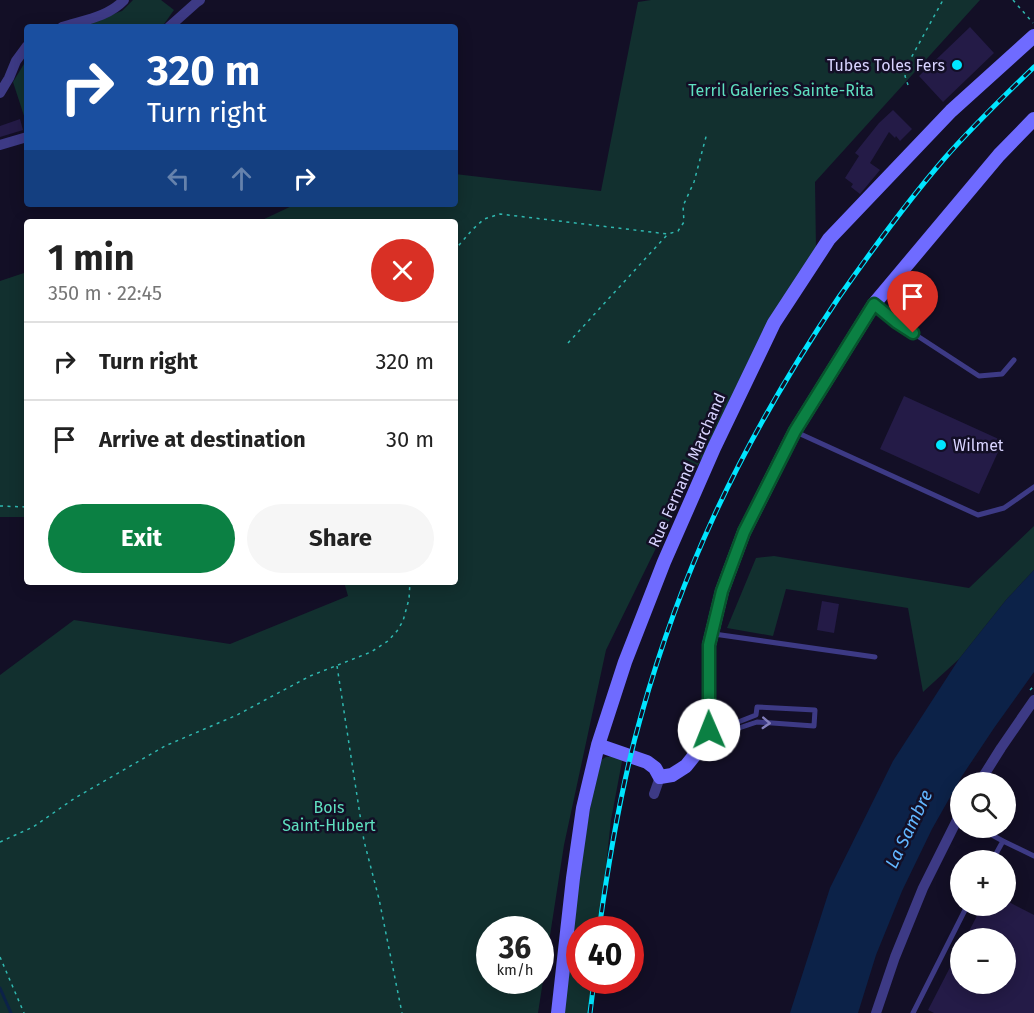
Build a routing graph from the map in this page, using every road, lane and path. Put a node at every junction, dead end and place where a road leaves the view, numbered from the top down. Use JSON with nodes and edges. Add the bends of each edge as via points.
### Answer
{"nodes":[{"id":1,"x":124,"y":0,"type":"edge"},
{"id":2,"x":200,"y":0,"type":"edge"},
{"id":3,"x":943,"y":0,"type":"edge"},
{"id":4,"x":1013,"y":0,"type":"edge"},
{"id":5,"x":72,"y":24,"type":"edge"},
{"id":6,"x":172,"y":24,"type":"edge"},
{"id":7,"x":1034,"y":24,"type":"edge"},
{"id":8,"x":1034,"y":36,"type":"edge"},
{"id":9,"x":24,"y":50,"type":"edge"},
{"id":10,"x":908,"y":85,"type":"dead end"},
{"id":11,"x":0,"y":93,"type":"edge"},
{"id":12,"x":1034,"y":119,"type":"edge"},
{"id":13,"x":707,"y":133,"type":"dead end"},
{"id":14,"x":24,"y":138,"type":"edge"},
{"id":15,"x":0,"y":146,"type":"edge"},
{"id":16,"x":668,"y":234,"type":"junction"},
{"id":17,"x":458,"y":246,"type":"edge"},
{"id":18,"x":874,"y":304,"type":"junction"},
{"id":19,"x":568,"y":343,"type":"dead end"},
{"id":20,"x":1014,"y":360,"type":"dead end"},
{"id":21,"x":795,"y":431,"type":"junction"},
{"id":22,"x":1034,"y":487,"type":"edge"},
{"id":23,"x":0,"y":506,"type":"edge"},
{"id":24,"x":24,"y":507,"type":"edge"},
{"id":25,"x":410,"y":585,"type":"edge"},
{"id":26,"x":712,"y":633,"type":"junction"},
{"id":27,"x":875,"y":657,"type":"dead end"},
{"id":28,"x":337,"y":665,"type":"junction"},
{"id":29,"x":1034,"y":700,"type":"edge"},
{"id":30,"x":709,"y":725,"type":"junction"},
{"id":31,"x":598,"y":745,"type":"junction"},
{"id":32,"x":986,"y":772,"type":"edge"},
{"id":33,"x":660,"y":777,"type":"junction"},
{"id":34,"x":654,"y":794,"type":"dead end"},
{"id":35,"x":950,"y":834,"type":"edge"},
{"id":36,"x":998,"y":838,"type":"edge"},
{"id":37,"x":1004,"y":841,"type":"junction"},
{"id":38,"x":0,"y":842,"type":"edge"},
{"id":39,"x":999,"y":850,"type":"edge"},
{"id":40,"x":1034,"y":856,"type":"edge"},
{"id":41,"x":962,"y":916,"type":"edge"},
{"id":42,"x":0,"y":957,"type":"edge"},
{"id":43,"x":24,"y":1013,"type":"edge"},
{"id":44,"x":402,"y":1013,"type":"edge"},
{"id":45,"x":558,"y":1013,"type":"edge"},
{"id":46,"x":876,"y":1013,"type":"edge"},
{"id":47,"x":913,"y":1013,"type":"edge"}],
"edges":[{"from":1,"to":5,"type":"street","via":[[104,15]]},
{"from":2,"to":6,"type":"street"},
{"from":3,"to":10,"type":"path","via":[[911,58],[905,76]]},
{"from":4,"to":7,"type":"path"},
{"from":8,"to":31,"type":"street","name":"Rue Fernand Marchand","via":[[951,111],[829,239],[774,323],[664,562]]},
{"from":9,"to":11,"type":"street"},
{"from":12,"to":18,"type":"street"},
{"from":13,"to":16,"type":"path","via":[[683,206],[684,222],[678,231]]},
{"from":14,"to":15,"type":"street"},
{"from":16,"to":17,"type":"path","via":[[500,214],[484,219]]},
{"from":16,"to":19,"type":"path"},
{"from":18,"to":20,"type":"lane","via":[[979,376],[1002,374]]},
{"from":18,"to":21,"type":"street"},
{"from":21,"to":22,"type":"lane","via":[[978,515],[1004,508]]},
{"from":21,"to":26,"type":"street","via":[[744,532],[722,591]]},
{"from":23,"to":24,"type":"path"},
{"from":25,"to":28,"type":"path","via":[[397,632],[371,652]]},
{"from":26,"to":27,"type":"lane"},
{"from":26,"to":30,"type":"street"},
{"from":28,"to":38,"type":"path","via":[[310,675],[237,716],[165,746],[33,827]]},
{"from":28,"to":44,"type":"path","via":[[364,841]]},
{"from":29,"to":32,"type":"street"},
{"from":30,"to":30,"type":"lane","one_way":true,"via":[[730,731],[757,722],[814,726],[815,710],[757,707],[756,715],[733,724]]},
{"from":30,"to":33,"type":"street","via":[[701,747],[686,766]]},
{"from":31,"to":33,"type":"street","via":[[647,762]]},
{"from":31,"to":45,"type":"street","name":"Rue Fernand Marchand","via":[[582,808]]},
{"from":33,"to":34,"type":"street"},
{"from":35,"to":46,"type":"street","via":[[923,888]]},
{"from":36,"to":37,"type":"lane"},
{"from":37,"to":39,"type":"lane"},
{"from":37,"to":40,"type":"lane"},
{"from":41,"to":47,"type":"lane"},
{"from":42,"to":43,"type":"path"}]}
